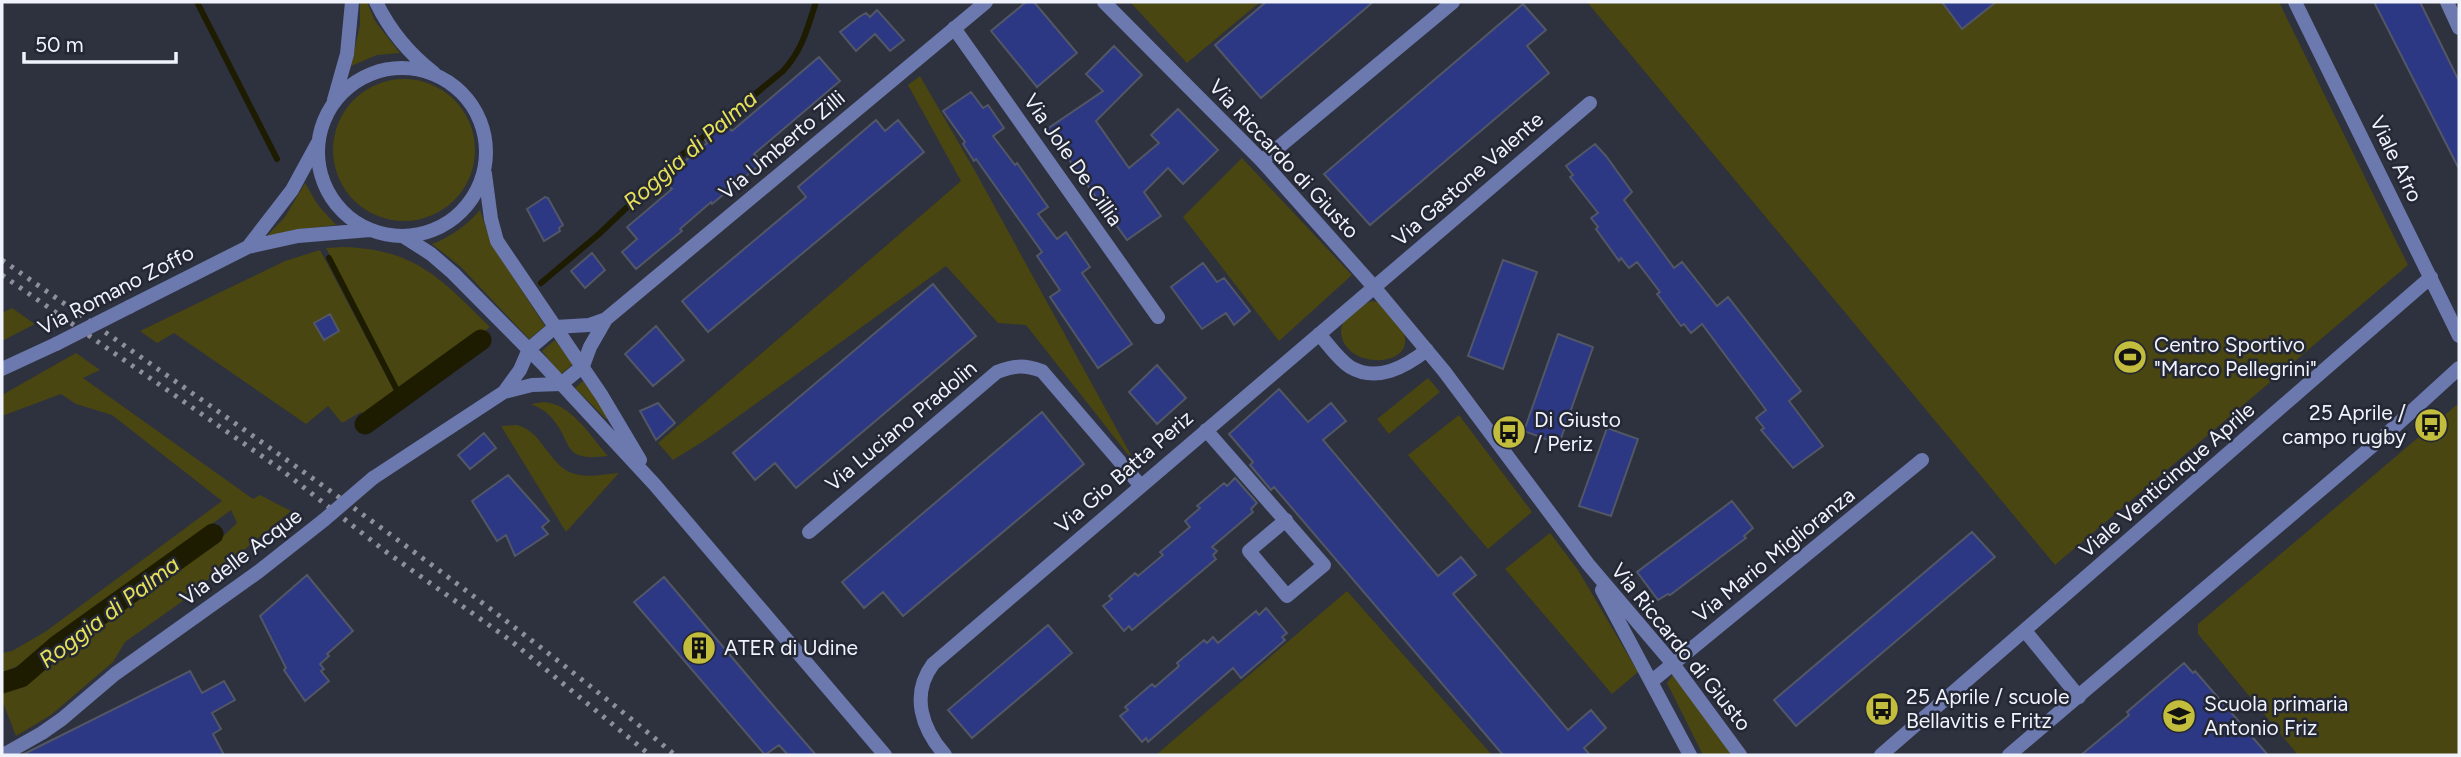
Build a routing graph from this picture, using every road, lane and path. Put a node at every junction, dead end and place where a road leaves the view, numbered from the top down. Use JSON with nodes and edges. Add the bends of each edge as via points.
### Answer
{"nodes":[{"id":1,"x":352,"y":2,"type":"edge"},
{"id":2,"x":376,"y":2,"type":"edge"},
{"id":3,"x":986,"y":2,"type":"edge"},
{"id":4,"x":1104,"y":2,"type":"edge"},
{"id":5,"x":1453,"y":2,"type":"edge"},
{"id":6,"x":2295,"y":2,"type":"edge"},
{"id":7,"x":2447,"y":2,"type":"edge"},
{"id":8,"x":954,"y":28,"type":"junction"},
{"id":9,"x":2459,"y":28,"type":"edge"},
{"id":10,"x":440,"y":78,"type":"junction"},
{"id":11,"x":1590,"y":103,"type":"dead end"},
{"id":12,"x":332,"y":107,"type":"junction"},
{"id":13,"x":320,"y":137,"type":"junction"},
{"id":14,"x":1262,"y":161,"type":"junction"},
{"id":15,"x":485,"y":169,"type":"junction"},
{"id":16,"x":371,"y":230,"type":"junction"},
{"id":17,"x":403,"y":236,"type":"junction"},
{"id":18,"x":248,"y":247,"type":"junction"},
{"id":19,"x":2431,"y":277,"type":"junction"},
{"id":20,"x":1374,"y":287,"type":"junction"},
{"id":21,"x":1158,"y":317,"type":"dead end"},
{"id":22,"x":606,"y":319,"type":"junction"},
{"id":23,"x":555,"y":327,"type":"junction"},
{"id":24,"x":1319,"y":334,"type":"junction"},
{"id":25,"x":2459,"y":336,"type":"edge"},
{"id":26,"x":529,"y":349,"type":"junction"},
{"id":27,"x":1427,"y":350,"type":"junction"},
{"id":28,"x":583,"y":366,"type":"junction"},
{"id":29,"x":2459,"y":368,"type":"edge"},
{"id":30,"x":2,"y":369,"type":"edge"},
{"id":31,"x":561,"y":384,"type":"junction"},
{"id":32,"x":504,"y":392,"type":"junction"},
{"id":33,"x":1206,"y":430,"type":"junction"},
{"id":34,"x":1922,"y":460,"type":"dead end"},
{"id":35,"x":655,"y":485,"type":"junction"},
{"id":36,"x":1140,"y":485,"type":"junction"},
{"id":37,"x":1286,"y":520,"type":"junction"},
{"id":38,"x":809,"y":532,"type":"dead end"},
{"id":39,"x":1588,"y":564,"type":"junction"},
{"id":40,"x":2025,"y":632,"type":"junction"},
{"id":41,"x":1673,"y":664,"type":"junction"},
{"id":42,"x":1652,"y":681,"type":"junction"},
{"id":43,"x":2079,"y":697,"type":"junction"},
{"id":44,"x":3,"y":755,"type":"edge"},
{"id":45,"x":885,"y":755,"type":"edge"},
{"id":46,"x":945,"y":755,"type":"edge"},
{"id":47,"x":1690,"y":755,"type":"edge"},
{"id":48,"x":1740,"y":755,"type":"edge"},
{"id":49,"x":1881,"y":755,"type":"edge"},
{"id":50,"x":2009,"y":755,"type":"edge"}],
"edges":[{"from":1,"to":12,"type":"street","via":[[347,54]]},
{"from":2,"to":10,"type":"street","via":[[406,49]]},
{"from":3,"to":8,"type":"street","name":"Via Umberto Zilli"},
{"from":4,"to":14,"type":"street","name":"Via Riccardo di Giusto"},
{"from":5,"to":14,"type":"street"},
{"from":6,"to":19,"type":"street","name":"Viale Afro"},
{"from":7,"to":9,"type":"street"},
{"from":8,"to":21,"type":"street","name":"Via Jole De Cillia"},
{"from":8,"to":22,"type":"street","name":"Via Umberto Zilli"},
{"from":10,"to":12,"type":"street","via":[[411,69],[381,72],[354,84]]},
{"from":10,"to":15,"type":"street","via":[[474,109],[485,138]]},
{"from":11,"to":20,"type":"street","name":"Via Gastone Valente"},
{"from":12,"to":13,"type":"street"},
{"from":13,"to":16,"type":"street","via":[[320,170],[333,200]]},
{"from":13,"to":18,"type":"street","name":"Via Romano Zoffo","via":[[292,190]]},
{"from":14,"to":20,"type":"street","name":"Via Riccardo di Giusto"},
{"from":15,"to":17,"type":"street","via":[[462,212],[435,230]]},
{"from":15,"to":23,"type":"street","via":[[497,241]]},
{"from":16,"to":17,"type":"street"},
{"from":16,"to":18,"type":"street","name":"Via Romano Zoffo","via":[[298,236]]},
{"from":17,"to":26,"type":"street","via":[[453,273]]},
{"from":18,"to":30,"type":"street","name":"Via Romano Zoffo","bridge":true},
{"from":19,"to":25,"type":"street","name":"Viale Afro"},
{"from":19,"to":40,"type":"street","name":"Viale Venticinque Aprile"},
{"from":20,"to":24,"type":"street","name":"Via Gio Batta Periz"},
{"from":20,"to":27,"type":"street","name":"Via Riccardo di Giusto"},
{"from":22,"to":23,"type":"street","name":"Via Umberto Zilli"},
{"from":22,"to":28,"type":"street","name":"Via Umberto Zilli"},
{"from":23,"to":26,"type":"street"},
{"from":23,"to":28,"type":"street"},
{"from":24,"to":27,"type":"street","via":[[1350,367],[1364,372],[1396,371]]},
{"from":24,"to":33,"type":"street","name":"Via Gio Batta Periz"},
{"from":26,"to":31,"type":"street"},
{"from":26,"to":32,"type":"street","name":"Via delle Acque"},
{"from":27,"to":39,"type":"street","name":"Via Riccardo di Giusto"},
{"from":28,"to":31,"type":"street"},
{"from":28,"to":35,"type":"street"},
{"from":29,"to":43,"type":"street"},
{"from":31,"to":32,"type":"street","name":"Via delle Acque"},
{"from":31,"to":35,"type":"street"},
{"from":32,"to":44,"type":"street","name":"Via delle Acque","bridge":true,"via":[[373,478],[258,572],[115,674],[62,719]]},
{"from":33,"to":36,"type":"street","name":"Via Gio Batta Periz"},
{"from":33,"to":37,"type":"street"},
{"from":34,"to":41,"type":"street","name":"Via Mario Miglioranza"},
{"from":35,"to":45,"type":"street"},
{"from":36,"to":38,"type":"street","name":"Via Luciano Pradolin","via":[[1042,371],[1010,367],[997,372]]},
{"from":36,"to":46,"type":"street","name":"Via Gio Batta Periz","via":[[925,675],[920,702],[923,722]]},
{"from":37,"to":37,"type":"street","via":[[1249,551],[1287,596],[1324,565]]},
{"from":39,"to":41,"type":"street","name":"Via Riccardo di Giusto"},
{"from":39,"to":42,"type":"street","name":"Via Riccardo di Giusto"},
{"from":40,"to":43,"type":"street"},
{"from":40,"to":49,"type":"street","name":"Viale Venticinque Aprile"},
{"from":41,"to":42,"type":"street","name":"Via Mario Miglioranza"},
{"from":41,"to":48,"type":"street","name":"Via Riccardo di Giusto"},
{"from":42,"to":47,"type":"street","name":"Via Riccardo di Giusto"},
{"from":43,"to":50,"type":"street"}]}
